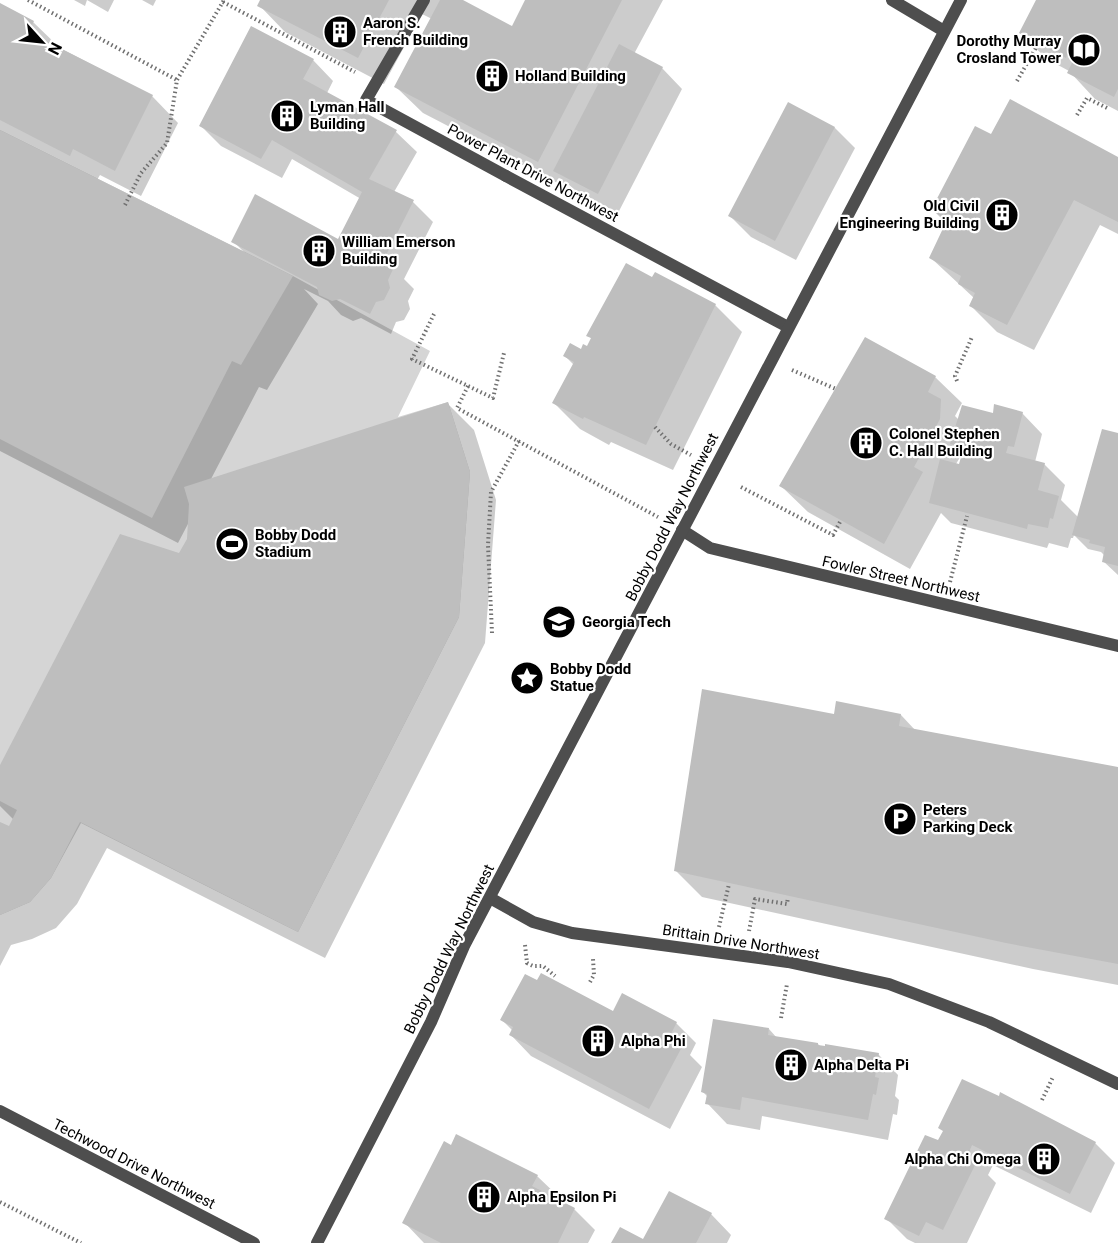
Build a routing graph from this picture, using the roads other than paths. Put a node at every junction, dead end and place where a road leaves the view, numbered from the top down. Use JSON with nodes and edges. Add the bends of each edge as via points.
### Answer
{"nodes":[{"id":1,"x":424,"y":0,"type":"edge"},
{"id":2,"x":892,"y":0,"type":"edge"},
{"id":3,"x":961,"y":0,"type":"edge"},
{"id":4,"x":945,"y":31,"type":"junction"},
{"id":5,"x":788,"y":327,"type":"junction"},
{"id":6,"x":682,"y":530,"type":"junction"},
{"id":7,"x":1118,"y":646,"type":"edge"},
{"id":8,"x":490,"y":898,"type":"junction"},
{"id":9,"x":1118,"y":1084,"type":"edge"},
{"id":10,"x":0,"y":1111,"type":"edge"},
{"id":11,"x":254,"y":1243,"type":"edge"},
{"id":12,"x":317,"y":1243,"type":"edge"}],
"edges":[{"from":1,"to":5,"type":"street","name":"Power Plant Drive Northwest","via":[[366,100]]},
{"from":2,"to":4,"type":"street"},
{"from":3,"to":4,"type":"street","name":"Bobby Dodd Way Northwest"},
{"from":4,"to":5,"type":"street","name":"Bobby Dodd Way Northwest"},
{"from":5,"to":6,"type":"street","name":"Bobby Dodd Way Northwest"},
{"from":6,"to":7,"type":"street","name":"Fowler Street Northwest","via":[[710,548]]},
{"from":6,"to":8,"type":"street","name":"Bobby Dodd Way Northwest"},
{"from":8,"to":9,"type":"street","name":"Brittain Drive Northwest","via":[[533,922],[572,933],[788,962],[889,984],[989,1022]]},
{"from":8,"to":12,"type":"street","name":"Bobby Dodd Way Northwest"},
{"from":10,"to":11,"type":"street","name":"Techwood Drive Northwest"}]}
